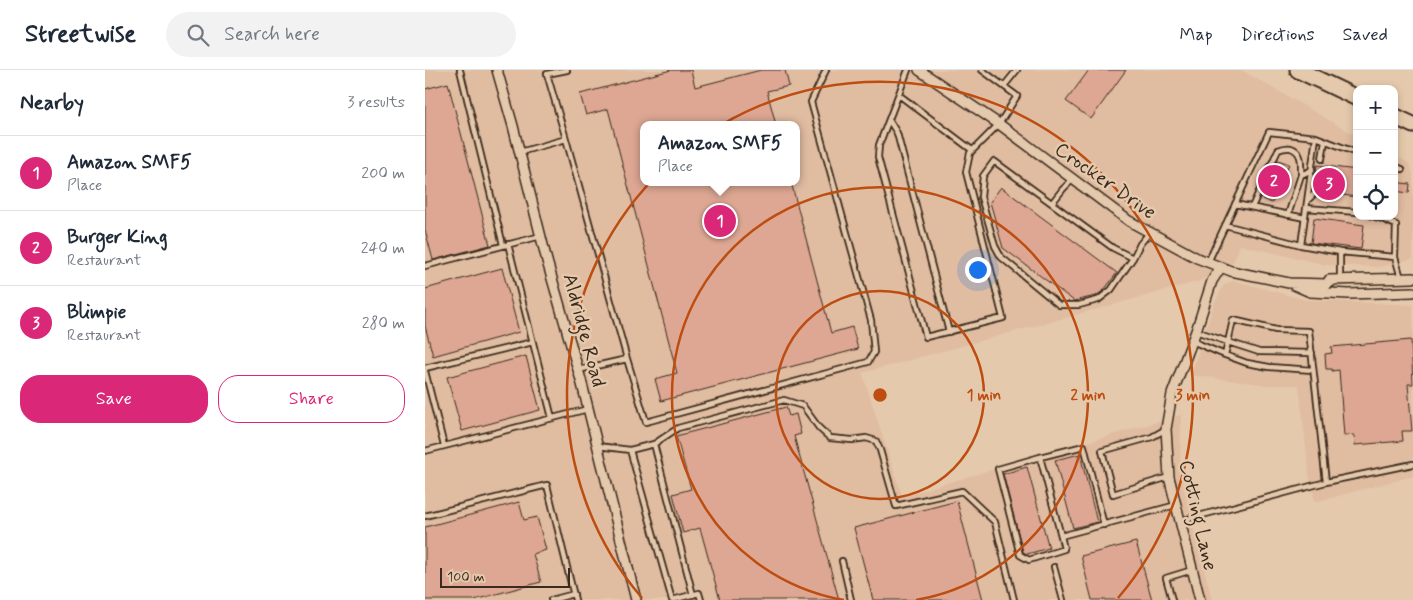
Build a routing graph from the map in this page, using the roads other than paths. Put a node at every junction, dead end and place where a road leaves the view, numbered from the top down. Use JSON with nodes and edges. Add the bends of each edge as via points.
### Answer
{"nodes":[{"id":1,"x":460,"y":70,"type":"edge"},
{"id":2,"x":497,"y":70,"type":"edge"},
{"id":3,"x":567,"y":70,"type":"edge"},
{"id":4,"x":826,"y":70,"type":"edge"},
{"id":5,"x":908,"y":70,"type":"edge"},
{"id":6,"x":919,"y":70,"type":"edge"},
{"id":7,"x":982,"y":70,"type":"edge"},
{"id":8,"x":1017,"y":70,"type":"edge"},
{"id":9,"x":1298,"y":70,"type":"edge"},
{"id":10,"x":1004,"y":86,"type":"junction"},
{"id":11,"x":899,"y":95,"type":"junction"},
{"id":12,"x":1353,"y":96,"type":"edge"},
{"id":13,"x":1398,"y":118,"type":"edge"},
{"id":14,"x":889,"y":120,"type":"junction"},
{"id":15,"x":999,"y":124,"type":"junction"},
{"id":16,"x":1413,"y":125,"type":"edge"},
{"id":17,"x":1316,"y":138,"type":"junction"},
{"id":18,"x":566,"y":139,"type":"junction"},
{"id":19,"x":1325,"y":141,"type":"junction"},
{"id":20,"x":972,"y":150,"type":"junction"},
{"id":21,"x":1353,"y":151,"type":"edge"},
{"id":22,"x":520,"y":152,"type":"junction"},
{"id":23,"x":1322,"y":159,"type":"dead end"},
{"id":24,"x":1398,"y":168,"type":"edge"},
{"id":25,"x":1402,"y":169,"type":"dead end"},
{"id":26,"x":1312,"y":170,"type":"junction"},
{"id":27,"x":1301,"y":175,"type":"junction"},
{"id":28,"x":1319,"y":176,"type":"dead end"},
{"id":29,"x":1072,"y":180,"type":"junction"},
{"id":30,"x":1308,"y":200,"type":"junction"},
{"id":31,"x":1052,"y":203,"type":"junction"},
{"id":32,"x":1235,"y":204,"type":"junction"},
{"id":33,"x":1252,"y":207,"type":"junction"},
{"id":34,"x":1306,"y":208,"type":"junction"},
{"id":35,"x":1353,"y":212,"type":"edge"},
{"id":36,"x":1288,"y":214,"type":"junction"},
{"id":37,"x":1305,"y":218,"type":"junction"},
{"id":38,"x":1384,"y":220,"type":"edge"},
{"id":39,"x":1225,"y":225,"type":"junction"},
{"id":40,"x":1150,"y":232,"type":"junction"},
{"id":41,"x":541,"y":236,"type":"junction"},
{"id":42,"x":505,"y":245,"type":"junction"},
{"id":43,"x":1301,"y":245,"type":"junction"},
{"id":44,"x":1341,"y":252,"type":"junction"},
{"id":45,"x":1395,"y":257,"type":"junction"},
{"id":46,"x":1133,"y":258,"type":"junction"},
{"id":47,"x":1208,"y":262,"type":"junction"},
{"id":48,"x":425,"y":266,"type":"edge"},
{"id":49,"x":1221,"y":267,"type":"junction"},
{"id":50,"x":1401,"y":278,"type":"junction"},
{"id":51,"x":1413,"y":278,"type":"edge"},
{"id":52,"x":1337,"y":280,"type":"junction"},
{"id":53,"x":1289,"y":283,"type":"junction"},
{"id":54,"x":1413,"y":292,"type":"edge"},
{"id":55,"x":1196,"y":331,"type":"junction"},
{"id":56,"x":949,"y":332,"type":"junction"},
{"id":57,"x":1192,"y":341,"type":"junction"},
{"id":58,"x":533,"y":342,"type":"junction"},
{"id":59,"x":1228,"y":342,"type":"junction"},
{"id":60,"x":1311,"y":353,"type":"junction"},
{"id":61,"x":1225,"y":354,"type":"junction"},
{"id":62,"x":627,"y":358,"type":"junction"},
{"id":63,"x":425,"y":370,"type":"edge"},
{"id":64,"x":578,"y":370,"type":"junction"},
{"id":65,"x":1313,"y":370,"type":"junction"},
{"id":66,"x":427,"y":385,"type":"edge"},
{"id":67,"x":588,"y":409,"type":"junction"},
{"id":68,"x":552,"y":418,"type":"junction"},
{"id":69,"x":1166,"y":429,"type":"junction"},
{"id":70,"x":654,"y":444,"type":"junction"},
{"id":71,"x":444,"y":446,"type":"junction"},
{"id":72,"x":598,"y":446,"type":"junction"},
{"id":73,"x":630,"y":450,"type":"junction"},
{"id":74,"x":425,"y":452,"type":"edge"},
{"id":75,"x":1040,"y":457,"type":"junction"},
{"id":76,"x":1413,"y":464,"type":"edge"},
{"id":77,"x":1169,"y":477,"type":"junction"},
{"id":78,"x":1326,"y":482,"type":"junction"},
{"id":79,"x":1176,"y":505,"type":"junction"},
{"id":80,"x":425,"y":516,"type":"edge"},
{"id":81,"x":1180,"y":520,"type":"junction"},
{"id":82,"x":1104,"y":525,"type":"junction"},
{"id":83,"x":1061,"y":536,"type":"junction"},
{"id":84,"x":842,"y":561,"type":"dead end"},
{"id":85,"x":1054,"y":567,"type":"dead end"},
{"id":86,"x":1192,"y":570,"type":"junction"},
{"id":87,"x":693,"y":595,"type":"junction"},
{"id":88,"x":574,"y":597,"type":"edge"},
{"id":89,"x":551,"y":600,"type":"edge"},
{"id":90,"x":636,"y":600,"type":"edge"},
{"id":91,"x":672,"y":600,"type":"edge"},
{"id":92,"x":701,"y":600,"type":"edge"},
{"id":93,"x":851,"y":600,"type":"edge"},
{"id":94,"x":1014,"y":600,"type":"edge"},
{"id":95,"x":1063,"y":600,"type":"edge"},
{"id":96,"x":1172,"y":600,"type":"edge"},
{"id":97,"x":1200,"y":600,"type":"edge"}],
"edges":[{"from":1,"to":42,"type":"lane"},
{"from":2,"to":22,"type":"street","name":"Aldridge Road"},
{"from":3,"to":18,"type":"lane","via":[[547,74]]},
{"from":4,"to":62,"type":"lane","via":[[811,102],[871,320],[874,352],[868,362],[646,422]]},
{"from":5,"to":11,"type":"lane"},
{"from":6,"to":15,"type":"street","name":"Crocker Drive"},
{"from":7,"to":10,"type":"lane"},
{"from":8,"to":10,"type":"lane"},
{"from":9,"to":12,"type":"highway"},
{"from":10,"to":15,"type":"lane","via":[[1017,96]]},
{"from":11,"to":14,"type":"lane"},
{"from":11,"to":20,"type":"lane"},
{"from":13,"to":16,"type":"highway"},
{"from":14,"to":56,"type":"lane","via":[[897,133]]},
{"from":14,"to":56,"type":"lane","via":[[878,157],[926,338]]},
{"from":15,"to":20,"type":"lane"},
{"from":15,"to":29,"type":"street","name":"Crocker Drive"},
{"from":17,"to":19,"type":"lane"},
{"from":17,"to":26,"type":"lane"},
{"from":17,"to":32,"type":"lane","via":[[1269,132]]},
{"from":18,"to":22,"type":"lane"},
{"from":18,"to":62,"type":"lane"},
{"from":19,"to":21,"type":"lane"},
{"from":19,"to":23,"type":"lane"},
{"from":20,"to":56,"type":"lane","via":[[966,172],[1003,318]]},
{"from":22,"to":41,"type":"street","name":"Aldridge Road"},
{"from":24,"to":25,"type":"lane"},
{"from":26,"to":27,"type":"lane"},
{"from":26,"to":30,"type":"lane"},
{"from":27,"to":33,"type":"lane","via":[[1297,151],[1285,147],[1278,150]]},
{"from":27,"to":36,"type":"lane"},
{"from":28,"to":30,"type":"lane","via":[[1317,191]]},
{"from":29,"to":31,"type":"lane"},
{"from":29,"to":40,"type":"street","name":"Crocker Drive"},
{"from":30,"to":34,"type":"lane"},
{"from":31,"to":46,"type":"lane","via":[[1113,248]]},
{"from":31,"to":46,"type":"lane","via":[[994,161],[983,176],[981,197],[1001,257],[1059,305],[1079,305],[1098,300],[1111,290]]},
{"from":32,"to":33,"type":"lane"},
{"from":32,"to":39,"type":"lane"},
{"from":33,"to":36,"type":"lane"},
{"from":34,"to":35,"type":"lane"},
{"from":34,"to":37,"type":"lane"},
{"from":36,"to":37,"type":"lane"},
{"from":37,"to":43,"type":"lane"},
{"from":38,"to":45,"type":"lane","via":[[1396,225]]},
{"from":39,"to":43,"type":"lane"},
{"from":39,"to":47,"type":"lane"},
{"from":40,"to":46,"type":"lane"},
{"from":40,"to":47,"type":"street","name":"Crocker Drive"},
{"from":41,"to":42,"type":"lane"},
{"from":41,"to":64,"type":"street","name":"Aldridge Road"},
{"from":42,"to":48,"type":"lane"},
{"from":42,"to":58,"type":"lane"},
{"from":43,"to":44,"type":"lane"},
{"from":44,"to":45,"type":"lane"},
{"from":44,"to":52,"type":"lane"},
{"from":45,"to":50,"type":"lane"},
{"from":47,"to":49,"type":"street","name":"Crocker Drive"},
{"from":49,"to":53,"type":"street","name":"Crocker Drive","via":[[1231,272]]},
{"from":49,"to":55,"type":"street","name":"Cotting Lane","via":[[1212,282]]},
{"from":50,"to":51,"type":"street","name":"Crocker Drive"},
{"from":50,"to":52,"type":"street","name":"Crocker Drive"},
{"from":52,"to":53,"type":"street","name":"Crocker Drive","via":[[1304,279]]},
{"from":53,"to":54,"type":"street","name":"Crocker Drive","via":[[1310,292]]},
{"from":55,"to":57,"type":"street","name":"Cotting Lane"},
{"from":55,"to":59,"type":"lane"},
{"from":57,"to":61,"type":"lane"},
{"from":57,"to":69,"type":"street","name":"Cotting Lane","via":[[1172,394]]},
{"from":58,"to":63,"type":"lane"},
{"from":58,"to":68,"type":"lane"},
{"from":59,"to":60,"type":"lane","via":[[1259,352]]},
{"from":59,"to":60,"type":"lane","via":[[1233,320],[1276,330],[1309,331]]},
{"from":59,"to":61,"type":"lane"},
{"from":60,"to":65,"type":"lane"},
{"from":61,"to":65,"type":"lane","via":[[1247,363]]},
{"from":62,"to":64,"type":"lane"},
{"from":63,"to":66,"type":"lane"},
{"from":64,"to":67,"type":"street","name":"Aldridge Road"},
{"from":65,"to":78,"type":"lane"},
{"from":66,"to":71,"type":"lane"},
{"from":67,"to":68,"type":"lane"},
{"from":67,"to":72,"type":"street","name":"Aldridge Road"},
{"from":68,"to":71,"type":"lane"},
{"from":69,"to":77,"type":"street","name":"Cotting Lane"},
{"from":69,"to":77,"type":"lane","via":[[1151,437],[1102,451],[1113,494]]},
{"from":70,"to":73,"type":"lane"},
{"from":70,"to":87,"type":"lane"},
{"from":70,"to":94,"type":"lane","via":[[678,428],[784,400],[803,406],[831,438],[876,441],[895,506],[962,491],[995,522]]},
{"from":71,"to":74,"type":"lane"},
{"from":72,"to":73,"type":"lane"},
{"from":72,"to":90,"type":"street","name":"Aldridge Road"},
{"from":73,"to":91,"type":"lane"},
{"from":75,"to":82,"type":"lane","via":[[1083,446]]},
{"from":75,"to":83,"type":"lane"},
{"from":75,"to":83,"type":"lane","via":[[998,469],[1020,556],[1029,560],[1064,549]]},
{"from":76,"to":78,"type":"lane"},
{"from":77,"to":79,"type":"street","name":"Cotting Lane"},
{"from":78,"to":81,"type":"lane"},
{"from":79,"to":81,"type":"street","name":"Cotting Lane"},
{"from":79,"to":82,"type":"lane"},
{"from":80,"to":88,"type":"lane","via":[[547,486]]},
{"from":81,"to":86,"type":"street","name":"Cotting Lane"},
{"from":82,"to":83,"type":"lane"},
{"from":84,"to":93,"type":"lane"},
{"from":85,"to":95,"type":"lane"},
{"from":86,"to":96,"type":"lane","via":[[1166,578]]},
{"from":86,"to":97,"type":"street","name":"Cotting Lane"},
{"from":87,"to":91,"type":"lane"},
{"from":87,"to":92,"type":"lane","via":[[699,593]]},
{"from":88,"to":89,"type":"lane"}]}
